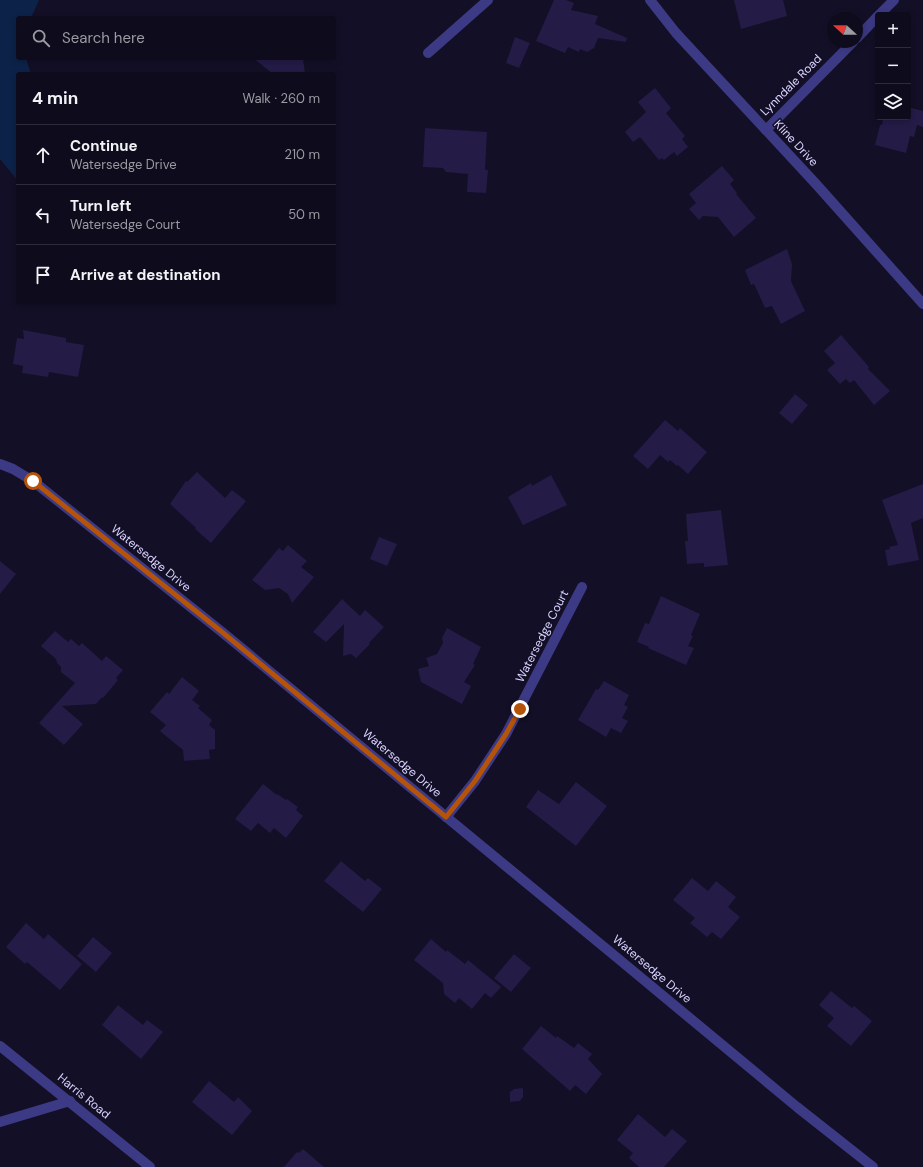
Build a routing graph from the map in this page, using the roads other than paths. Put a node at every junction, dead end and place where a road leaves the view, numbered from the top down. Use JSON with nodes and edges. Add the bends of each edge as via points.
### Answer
{"nodes":[{"id":1,"x":488,"y":0,"type":"edge"},
{"id":2,"x":650,"y":0,"type":"edge"},
{"id":3,"x":894,"y":0,"type":"edge"},
{"id":4,"x":883,"y":12,"type":"edge"},
{"id":5,"x":875,"y":20,"type":"edge"},
{"id":6,"x":863,"y":32,"type":"edge"},
{"id":7,"x":847,"y":48,"type":"edge"},
{"id":8,"x":428,"y":53,"type":"dead end"},
{"id":9,"x":766,"y":130,"type":"junction"},
{"id":10,"x":923,"y":304,"type":"edge"},
{"id":11,"x":0,"y":464,"type":"edge"},
{"id":12,"x":582,"y":587,"type":"dead end"},
{"id":13,"x":446,"y":817,"type":"junction"},
{"id":14,"x":0,"y":1046,"type":"edge"},
{"id":15,"x":70,"y":1101,"type":"junction"},
{"id":16,"x":0,"y":1122,"type":"edge"},
{"id":17,"x":150,"y":1167,"type":"edge"},
{"id":18,"x":873,"y":1167,"type":"edge"}],
"edges":[{"from":1,"to":8,"type":"street"},
{"from":2,"to":9,"type":"street","name":"Kline Drive","via":[[676,33]]},
{"from":3,"to":4,"type":"street"},
{"from":5,"to":6,"type":"street"},
{"from":7,"to":9,"type":"street","name":"Lynndale Road"},
{"from":9,"to":10,"type":"street","name":"Kline Drive"},
{"from":11,"to":13,"type":"street","name":"Watersedge Drive","via":[[33,481],[222,632]]},
{"from":12,"to":13,"type":"street","name":"Watersedge Court","via":[[506,734],[475,781]]},
{"from":13,"to":18,"type":"street","name":"Watersedge Drive","via":[[797,1108]]},
{"from":14,"to":15,"type":"street","name":"Harris Road"},
{"from":15,"to":16,"type":"street"},
{"from":15,"to":17,"type":"street","name":"Harris Road"}]}
